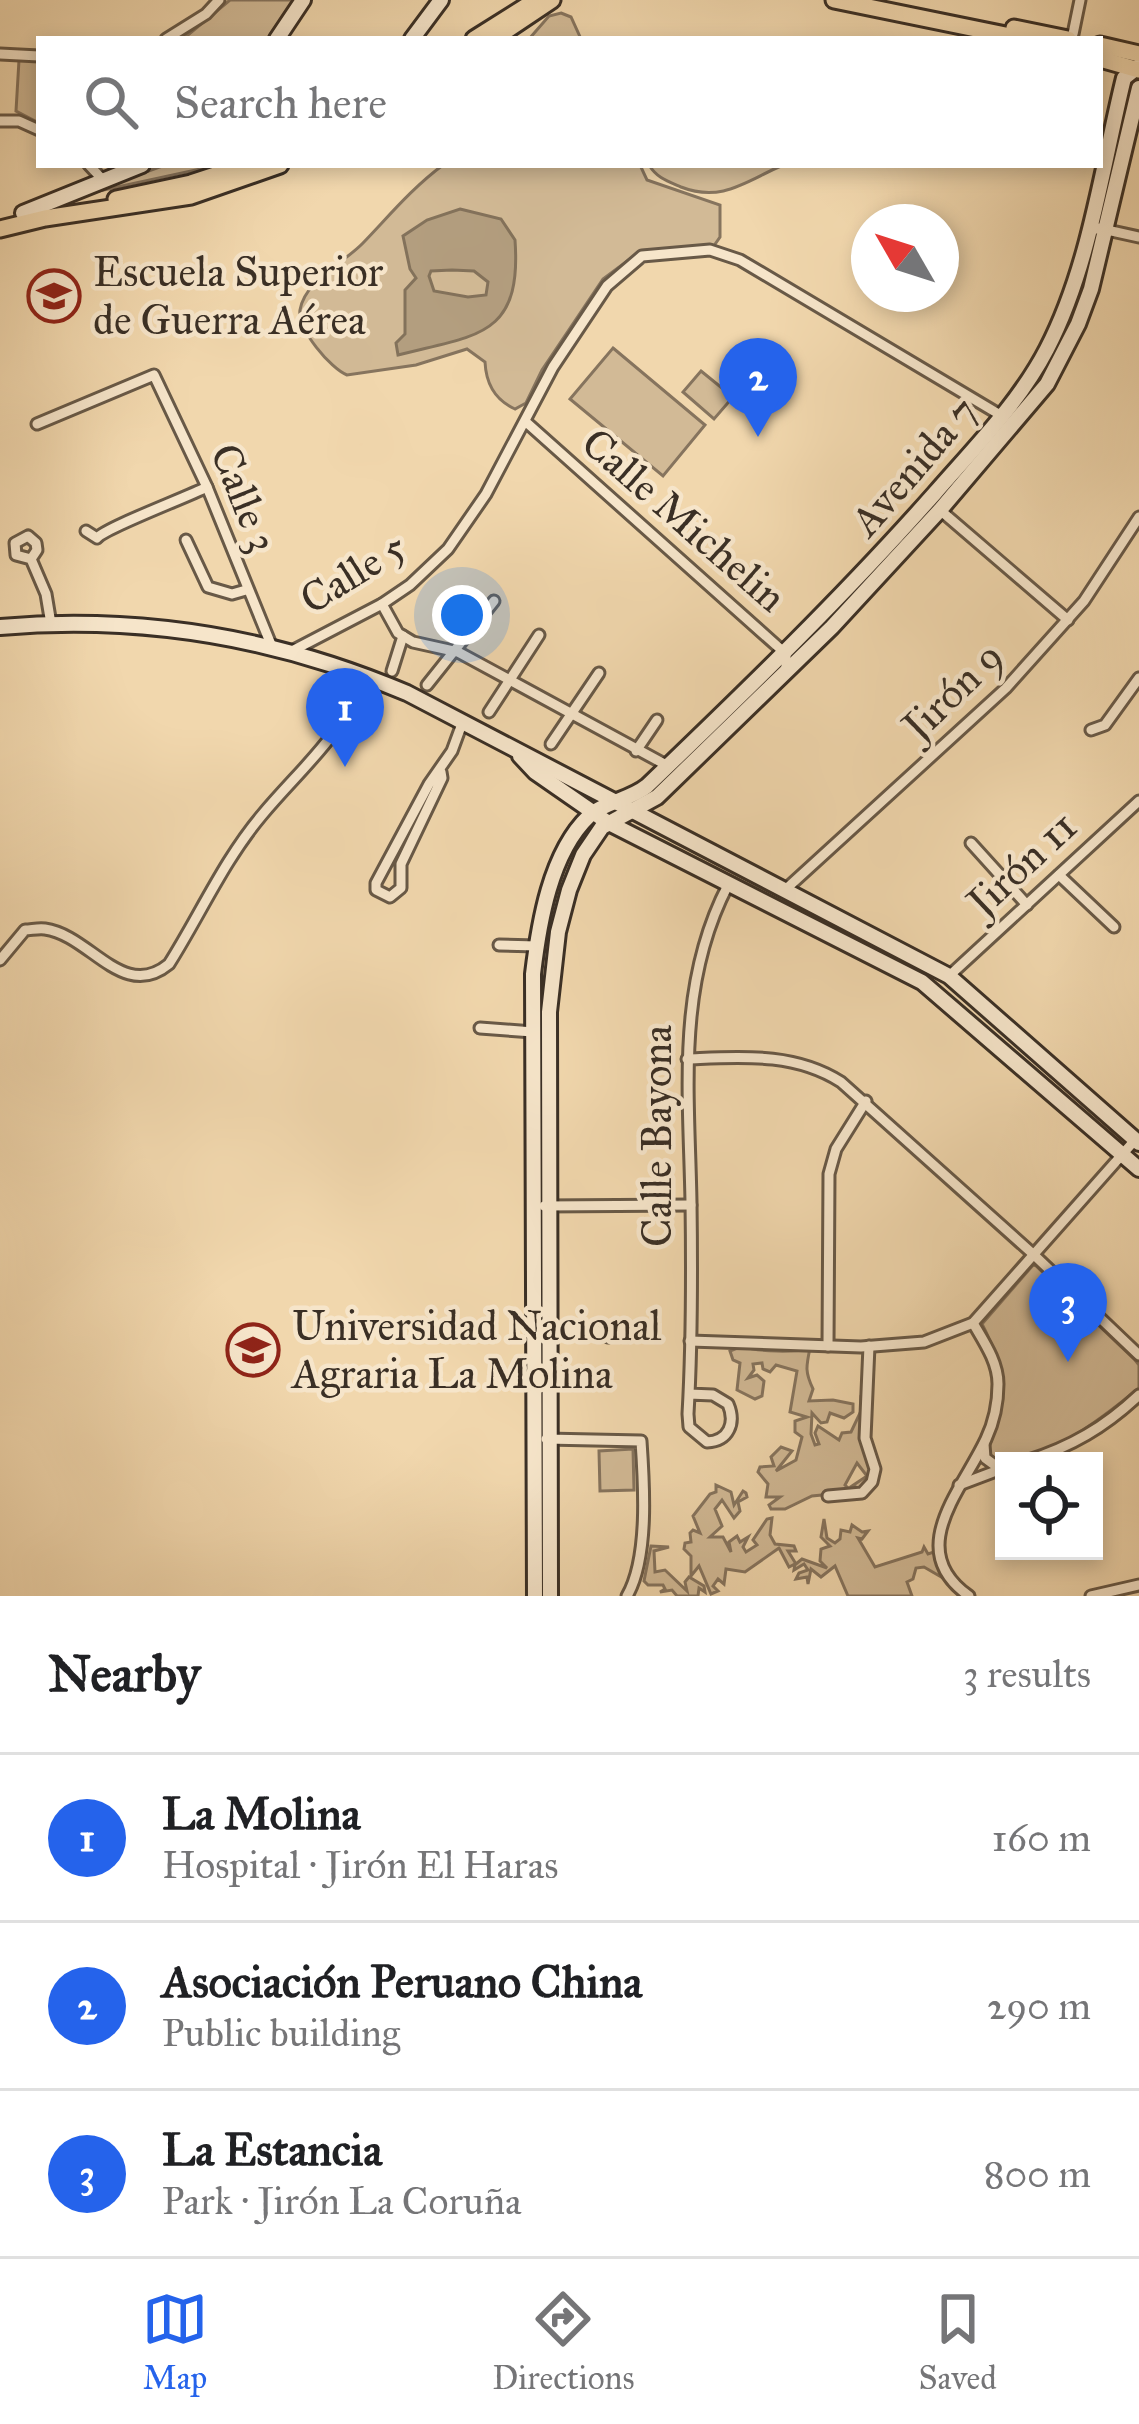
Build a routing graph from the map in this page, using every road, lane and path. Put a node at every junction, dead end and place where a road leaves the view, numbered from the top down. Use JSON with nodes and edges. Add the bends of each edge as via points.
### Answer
{"nodes":[{"id":1,"x":219,"y":0,"type":"edge"},
{"id":2,"x":303,"y":0,"type":"edge"},
{"id":3,"x":441,"y":0,"type":"edge"},
{"id":4,"x":536,"y":0,"type":"edge"},
{"id":5,"x":552,"y":0,"type":"edge"},
{"id":6,"x":834,"y":0,"type":"edge"},
{"id":7,"x":882,"y":0,"type":"edge"},
{"id":8,"x":1081,"y":0,"type":"edge"},
{"id":9,"x":171,"y":36,"type":"edge"},
{"id":10,"x":279,"y":36,"type":"edge"},
{"id":11,"x":416,"y":36,"type":"edge"},
{"id":12,"x":478,"y":36,"type":"edge"},
{"id":13,"x":498,"y":36,"type":"edge"},
{"id":14,"x":1010,"y":36,"type":"edge"},
{"id":15,"x":1056,"y":36,"type":"edge"},
{"id":16,"x":1071,"y":36,"type":"edge"},
{"id":17,"x":1103,"y":47,"type":"edge"},
{"id":18,"x":0,"y":54,"type":"edge"},
{"id":19,"x":36,"y":56,"type":"edge"},
{"id":20,"x":1103,"y":59,"type":"edge"},
{"id":21,"x":1137,"y":64,"type":"edge"},
{"id":22,"x":1139,"y":88,"type":"edge"},
{"id":23,"x":0,"y":122,"type":"edge"},
{"id":24,"x":36,"y":129,"type":"edge"},
{"id":25,"x":1103,"y":164,"type":"edge"},
{"id":26,"x":91,"y":168,"type":"edge"},
{"id":27,"x":130,"y":168,"type":"edge"},
{"id":28,"x":236,"y":168,"type":"edge"},
{"id":29,"x":271,"y":168,"type":"edge"},
{"id":30,"x":1102,"y":168,"type":"edge"},
{"id":31,"x":101,"y":179,"type":"junction"},
{"id":32,"x":23,"y":213,"type":"junction"},
{"id":33,"x":0,"y":226,"type":"edge"},
{"id":34,"x":1105,"y":229,"type":"junction"},
{"id":35,"x":1086,"y":233,"type":"junction"},
{"id":36,"x":1139,"y":237,"type":"edge"},
{"id":37,"x":1002,"y":416,"type":"junction"},
{"id":38,"x":526,"y":422,"type":"junction"},
{"id":39,"x":37,"y":424,"type":"dead end"},
{"id":40,"x":991,"y":440,"type":"junction"},
{"id":41,"x":207,"y":487,"type":"junction"},
{"id":42,"x":940,"y":510,"type":"junction"},
{"id":43,"x":1139,"y":517,"type":"edge"},
{"id":44,"x":103,"y":530,"type":"dead end"},
{"id":45,"x":186,"y":540,"type":"dead end"},
{"id":46,"x":31,"y":559,"type":"dead end"},
{"id":47,"x":246,"y":590,"type":"junction"},
{"id":48,"x":450,"y":598,"type":"dead end"},
{"id":49,"x":494,"y":601,"type":"dead end"},
{"id":50,"x":382,"y":604,"type":"junction"},
{"id":51,"x":1068,"y":620,"type":"junction"},
{"id":52,"x":827,"y":622,"type":"junction"},
{"id":53,"x":51,"y":624,"type":"junction"},
{"id":54,"x":472,"y":626,"type":"junction"},
{"id":55,"x":0,"y":627,"type":"edge"},
{"id":56,"x":539,"y":635,"type":"dead end"},
{"id":57,"x":404,"y":636,"type":"junction"},
{"id":58,"x":272,"y":647,"type":"junction"},
{"id":59,"x":452,"y":651,"type":"junction"},
{"id":60,"x":290,"y":652,"type":"junction"},
{"id":61,"x":786,"y":654,"type":"junction"},
{"id":62,"x":392,"y":671,"type":"dead end"},
{"id":63,"x":786,"y":672,"type":"junction"},
{"id":64,"x":599,"y":673,"type":"dead end"},
{"id":65,"x":365,"y":675,"type":"junction"},
{"id":66,"x":1139,"y":678,"type":"edge"},
{"id":67,"x":510,"y":679,"type":"junction"},
{"id":68,"x":427,"y":685,"type":"dead end"},
{"id":69,"x":489,"y":712,"type":"dead end"},
{"id":70,"x":571,"y":714,"type":"junction"},
{"id":71,"x":657,"y":720,"type":"dead end"},
{"id":72,"x":463,"y":721,"type":"junction"},
{"id":73,"x":1091,"y":730,"type":"dead end"},
{"id":74,"x":551,"y":744,"type":"dead end"},
{"id":75,"x":636,"y":751,"type":"junction"},
{"id":76,"x":516,"y":752,"type":"junction"},
{"id":77,"x":668,"y":766,"type":"junction"},
{"id":78,"x":614,"y":804,"type":"junction"},
{"id":79,"x":1138,"y":805,"type":"edge"},
{"id":80,"x":592,"y":813,"type":"junction"},
{"id":81,"x":633,"y":813,"type":"junction"},
{"id":82,"x":607,"y":823,"type":"junction"},
{"id":83,"x":413,"y":826,"type":"junction"},
{"id":84,"x":971,"y":843,"type":"dead end"},
{"id":85,"x":1059,"y":875,"type":"junction"},
{"id":86,"x":728,"y":885,"type":"junction"},
{"id":87,"x":786,"y":889,"type":"junction"},
{"id":88,"x":1027,"y":904,"type":"junction"},
{"id":89,"x":1114,"y":927,"type":"dead end"},
{"id":90,"x":499,"y":945,"type":"dead end"},
{"id":91,"x":537,"y":946,"type":"junction"},
{"id":92,"x":0,"y":960,"type":"edge"},
{"id":93,"x":949,"y":976,"type":"junction"},
{"id":94,"x":541,"y":1012,"type":"junction"},
{"id":95,"x":480,"y":1028,"type":"dead end"},
{"id":96,"x":533,"y":1032,"type":"junction"},
{"id":97,"x":687,"y":1059,"type":"junction"},
{"id":98,"x":866,"y":1101,"type":"junction"},
{"id":99,"x":1137,"y":1142,"type":"edge"},
{"id":100,"x":1123,"y":1154,"type":"junction"},
{"id":101,"x":1139,"y":1169,"type":"edge"},
{"id":102,"x":691,"y":1205,"type":"junction"},
{"id":103,"x":532,"y":1206,"type":"junction"},
{"id":104,"x":550,"y":1206,"type":"junction"},
{"id":105,"x":1034,"y":1254,"type":"junction"},
{"id":106,"x":973,"y":1323,"type":"junction"},
{"id":107,"x":551,"y":1331,"type":"junction"},
{"id":108,"x":608,"y":1337,"type":"dead end"},
{"id":109,"x":690,"y":1341,"type":"junction"},
{"id":110,"x":827,"y":1346,"type":"junction"},
{"id":111,"x":869,"y":1346,"type":"junction"},
{"id":112,"x":1139,"y":1355,"type":"edge"},
{"id":113,"x":689,"y":1394,"type":"junction"},
{"id":114,"x":1139,"y":1395,"type":"edge"},
{"id":115,"x":543,"y":1438,"type":"junction"},
{"id":116,"x":984,"y":1444,"type":"junction"},
{"id":117,"x":1055,"y":1452,"type":"edge"},
{"id":118,"x":995,"y":1464,"type":"edge"},
{"id":119,"x":995,"y":1471,"type":"edge"},
{"id":120,"x":959,"y":1485,"type":"junction"},
{"id":121,"x":828,"y":1496,"type":"dead end"},
{"id":122,"x":1136,"y":1588,"type":"edge"},
{"id":123,"x":535,"y":1596,"type":"edge"},
{"id":124,"x":550,"y":1596,"type":"edge"},
{"id":125,"x":627,"y":1596,"type":"edge"},
{"id":126,"x":969,"y":1596,"type":"edge"},
{"id":127,"x":1090,"y":1596,"type":"edge"}],
"edges":[{"from":1,"to":9,"type":"street"},
{"from":2,"to":10,"type":"main road"},
{"from":3,"to":11,"type":"main road"},
{"from":4,"to":12,"type":"main road"},
{"from":5,"to":13,"type":"main road"},
{"from":6,"to":14,"type":"main road"},
{"from":7,"to":15,"type":"main road"},
{"from":8,"to":16,"type":"street"},
{"from":17,"to":21,"type":"main road"},
{"from":18,"to":19,"type":"street"},
{"from":20,"to":21,"type":"main road"},
{"from":21,"to":25,"type":"main road","name":"Avenida 7","via":[[1124,78]]},
{"from":22,"to":34,"type":"main road","name":"Avenida 7"},
{"from":23,"to":24,"type":"street"},
{"from":26,"to":31,"type":"street"},
{"from":27,"to":31,"type":"main road"},
{"from":28,"to":32,"type":"main road","via":[[131,197]]},
{"from":29,"to":33,"type":"main road","via":[[191,196]]},
{"from":30,"to":35,"type":"main road","name":"Avenida 7"},
{"from":31,"to":32,"type":"main road"},
{"from":32,"to":33,"type":"main road"},
{"from":34,"to":35,"type":"street"},
{"from":34,"to":36,"type":"street"},
{"from":34,"to":40,"type":"main road","name":"Avenida 7","via":[[1063,356],[1047,384]]},
{"from":35,"to":37,"type":"main road","name":"Avenida 7","via":[[1061,319]]},
{"from":37,"to":38,"type":"street","name":"Calle 5","via":[[740,260],[710,250],[642,256],[607,286]]},
{"from":37,"to":40,"type":"main road","name":"Avenida 7"},
{"from":38,"to":50,"type":"street","name":"Calle 5","via":[[448,549]]},
{"from":38,"to":61,"type":"street","name":"Calle Michelin"},
{"from":39,"to":41,"type":"street","name":"Calle 3","via":[[154,375]]},
{"from":40,"to":42,"type":"main road","name":"Avenida 7"},
{"from":40,"to":52,"type":"main road","name":"Avenida 7"},
{"from":41,"to":44,"type":"street"},
{"from":41,"to":47,"type":"street","name":"Calle 3"},
{"from":42,"to":51,"type":"street"},
{"from":42,"to":52,"type":"main road","name":"Avenida 7"},
{"from":43,"to":51,"type":"street","name":"Jirón 9"},
{"from":45,"to":47,"type":"street","via":[[208,587]]},
{"from":46,"to":53,"type":"street"},
{"from":47,"to":58,"type":"street","name":"Calle 3"},
{"from":48,"to":54,"type":"street"},
{"from":49,"to":54,"type":"street"},
{"from":50,"to":57,"type":"street"},
{"from":50,"to":60,"type":"street","name":"Calle 5"},
{"from":51,"to":87,"type":"street","name":"Jirón 9","via":[[1006,688]]},
{"from":52,"to":61,"type":"main road","name":"Avenida 7"},
{"from":52,"to":63,"type":"main road","name":"Avenida 7"},
{"from":53,"to":55,"type":"main road"},
{"from":53,"to":58,"type":"main road","via":[[168,628]]},
{"from":54,"to":59,"type":"street"},
{"from":56,"to":67,"type":"street"},
{"from":57,"to":59,"type":"street"},
{"from":57,"to":62,"type":"street"},
{"from":58,"to":60,"type":"main road"},
{"from":59,"to":67,"type":"street"},
{"from":59,"to":68,"type":"street"},
{"from":60,"to":65,"type":"main road"},
{"from":61,"to":63,"type":"street","name":"Calle Michelin"},
{"from":61,"to":77,"type":"main road","name":"Avenida 7"},
{"from":63,"to":81,"type":"main road","name":"Avenida 7"},
{"from":64,"to":70,"type":"street"},
{"from":65,"to":72,"type":"main road"},
{"from":65,"to":92,"type":"street","via":[[336,734],[262,815],[157,974],[128,976],[45,928],[25,930]]},
{"from":66,"to":73,"type":"street","via":[[1105,725]]},
{"from":67,"to":69,"type":"street"},
{"from":67,"to":70,"type":"street"},
{"from":70,"to":74,"type":"street"},
{"from":70,"to":75,"type":"street"},
{"from":71,"to":75,"type":"street"},
{"from":72,"to":76,"type":"main road"},
{"from":72,"to":83,"type":"street"},
{"from":75,"to":77,"type":"street"},
{"from":76,"to":78,"type":"main road"},
{"from":76,"to":80,"type":"main road"},
{"from":77,"to":78,"type":"main road","name":"Avenida 7"},
{"from":78,"to":80,"type":"main road","name":"Avenida 7"},
{"from":78,"to":81,"type":"main road"},
{"from":79,"to":85,"type":"street","name":"Jirón 11"},
{"from":80,"to":82,"type":"main road"},
{"from":80,"to":91,"type":"main road","via":[[564,855]]},
{"from":81,"to":82,"type":"main road","name":"Avenida 7"},
{"from":81,"to":87,"type":"main road"},
{"from":82,"to":86,"type":"main road"},
{"from":82,"to":94,"type":"main road","via":[[569,890]]},
{"from":83,"to":83,"type":"street","via":[[376,883],[382,896],[401,888]]},
{"from":84,"to":88,"type":"street"},
{"from":85,"to":88,"type":"street","name":"Jirón 11"},
{"from":85,"to":89,"type":"street"},
{"from":86,"to":97,"type":"street","name":"Calle Bayona","via":[[696,965]]},
{"from":86,"to":100,"type":"main road","via":[[922,982]]},
{"from":87,"to":93,"type":"main road"},
{"from":88,"to":93,"type":"street","name":"Jirón 11"},
{"from":90,"to":91,"type":"street"},
{"from":91,"to":94,"type":"main road"},
{"from":93,"to":99,"type":"main road"},
{"from":94,"to":96,"type":"main road"},
{"from":94,"to":104,"type":"main road"},
{"from":95,"to":96,"type":"street"},
{"from":96,"to":103,"type":"main road"},
{"from":97,"to":98,"type":"street","via":[[807,1064]]},
{"from":97,"to":102,"type":"street","name":"Calle Bayona"},
{"from":98,"to":105,"type":"street"},
{"from":98,"to":110,"type":"street","via":[[829,1174]]},
{"from":99,"to":100,"type":"street"},
{"from":100,"to":101,"type":"main road"},
{"from":100,"to":105,"type":"street"},
{"from":102,"to":104,"type":"street"},
{"from":102,"to":109,"type":"street","name":"Calle Bayona"},
{"from":103,"to":104,"type":"street"},
{"from":103,"to":115,"type":"main road"},
{"from":104,"to":107,"type":"main road"},
{"from":105,"to":106,"type":"street"},
{"from":105,"to":112,"type":"street"},
{"from":106,"to":111,"type":"street","via":[[924,1342]]},
{"from":106,"to":116,"type":"street","via":[[998,1378]]},
{"from":107,"to":108,"type":"street"},
{"from":107,"to":115,"type":"main road"},
{"from":109,"to":110,"type":"street"},
{"from":109,"to":113,"type":"street","name":"Calle Bayona"},
{"from":110,"to":111,"type":"street"},
{"from":111,"to":121,"type":"street","via":[[865,1438],[872,1482],[862,1493]]},
{"from":113,"to":113,"type":"street","name":"Calle Bayona","via":[[693,1433],[707,1442],[727,1435],[728,1404]]},
{"from":114,"to":117,"type":"street","via":[[1095,1433]]},
{"from":115,"to":123,"type":"main road"},
{"from":115,"to":124,"type":"main road"},
{"from":115,"to":125,"type":"street","via":[[641,1441],[641,1544]]},
{"from":116,"to":118,"type":"street"},
{"from":116,"to":120,"type":"street"},
{"from":119,"to":120,"type":"street"},
{"from":120,"to":126,"type":"street","via":[[940,1547],[950,1581]]},
{"from":122,"to":127,"type":"street"}]}
